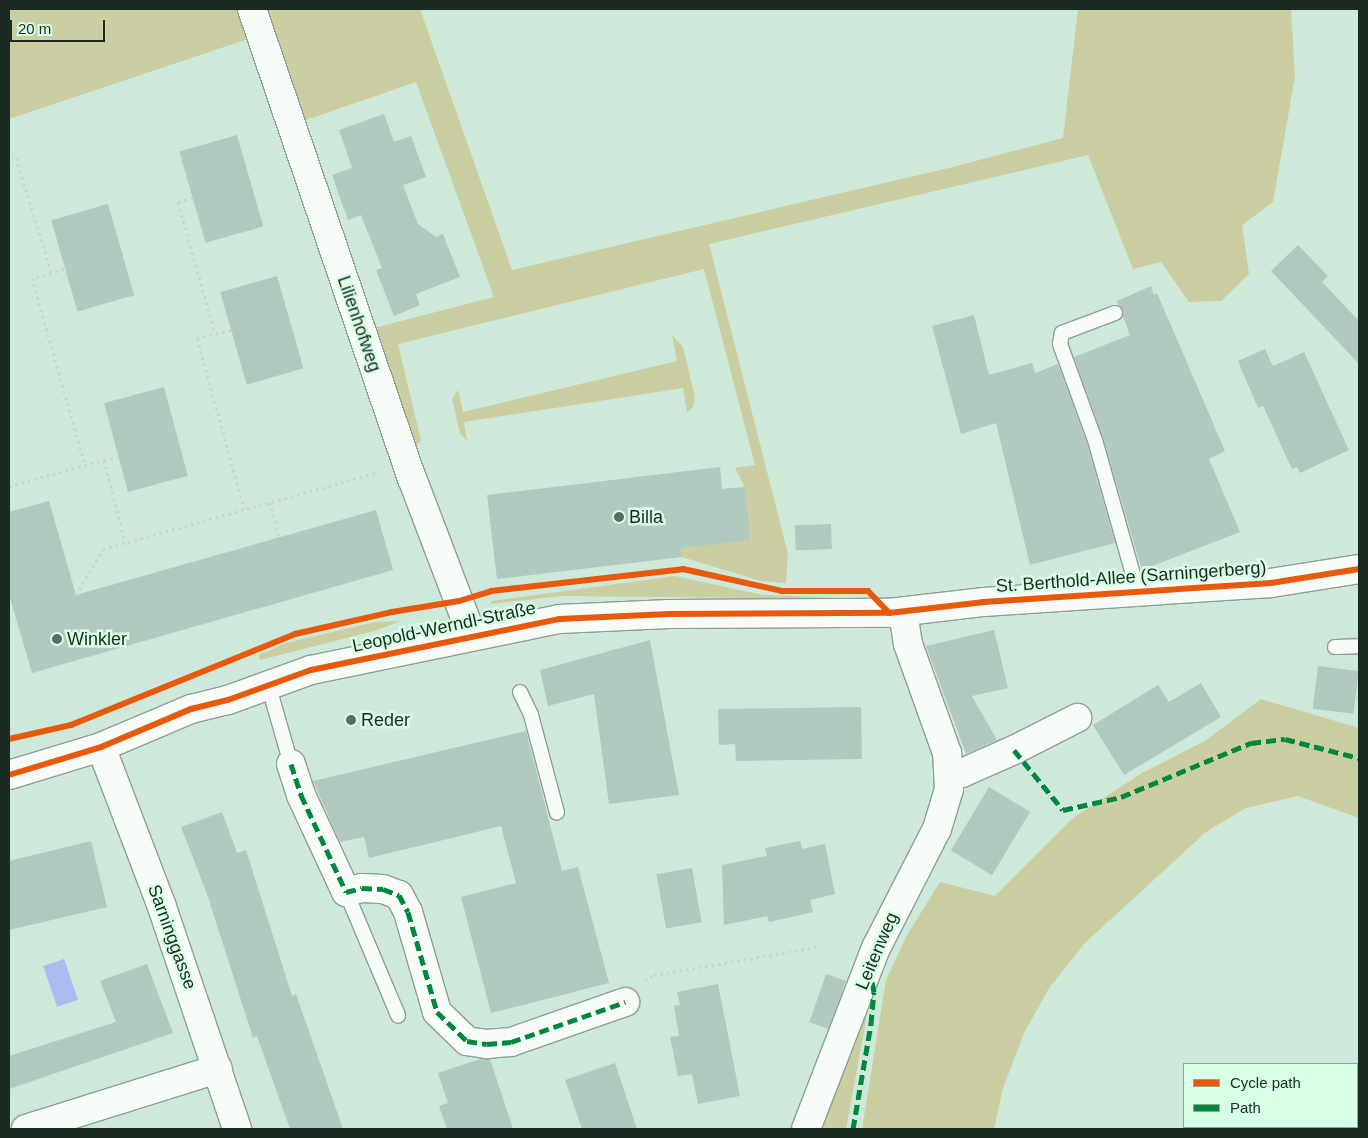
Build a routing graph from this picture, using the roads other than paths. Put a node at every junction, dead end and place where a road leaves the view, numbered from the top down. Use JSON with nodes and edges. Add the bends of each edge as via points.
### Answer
{"nodes":[{"id":1,"x":252,"y":9,"type":"edge"},
{"id":2,"x":1115,"y":313,"type":"dead end"},
{"id":3,"x":1359,"y":569,"type":"edge"},
{"id":4,"x":1138,"y":592,"type":"junction"},
{"id":5,"x":904,"y":612,"type":"junction"},
{"id":6,"x":472,"y":636,"type":"junction"},
{"id":7,"x":1359,"y":646,"type":"edge"},
{"id":8,"x":1335,"y":647,"type":"dead end"},
{"id":9,"x":268,"y":684,"type":"junction"},
{"id":10,"x":520,"y":692,"type":"dead end"},
{"id":11,"x":1077,"y":718,"type":"dead end"},
{"id":12,"x":101,"y":747,"type":"junction"},
{"id":13,"x":292,"y":764,"type":"joint"},
{"id":14,"x":950,"y":774,"type":"junction"},
{"id":15,"x":9,"y":775,"type":"edge"},
{"id":16,"x":557,"y":813,"type":"dead end"},
{"id":17,"x":346,"y":892,"type":"junction"},
{"id":18,"x":625,"y":1002,"type":"road end"},
{"id":19,"x":398,"y":1015,"type":"dead end"},
{"id":20,"x":218,"y":1069,"type":"junction"},
{"id":21,"x":26,"y":1129,"type":"edge"},
{"id":22,"x":237,"y":1129,"type":"edge"},
{"id":23,"x":806,"y":1129,"type":"edge"}],
"edges":[{"from":1,"to":6,"type":"street","name":"Lilienhofweg","via":[[407,464]]},
{"from":2,"to":4,"type":"lane","via":[[1062,333],[1060,344],[1095,440]]},
{"from":3,"to":4,"type":"street","name":"St. Berthold-Allee (Sarningerberg)","via":[[1271,583]]},
{"from":4,"to":5,"type":"street","name":"St. Berthold-Allee (Sarningerberg)","via":[[984,602]]},
{"from":5,"to":6,"type":"street","name":"Leopold-Werndl-Straße","via":[[787,616],[669,614],[559,619]]},
{"from":5,"to":14,"type":"street","name":"Leitenweg","via":[[908,644],[947,753]]},
{"from":6,"to":9,"type":"street","name":"Leopold-Werndl-Straße","via":[[311,670]]},
{"from":7,"to":8,"type":"lane"},
{"from":9,"to":12,"type":"street","name":"Leopold-Werndl-Straße","via":[[228,700],[191,709]]},
{"from":9,"to":13,"type":"lane"},
{"from":10,"to":16,"type":"lane","via":[[531,716]]},
{"from":11,"to":14,"type":"street","via":[[962,773]]},
{"from":12,"to":15,"type":"street","name":"Leopold-Werndl-Straße"},
{"from":12,"to":20,"type":"street","name":"Sarninggasse","via":[[162,907]]},
{"from":13,"to":17,"type":"street","via":[[301,795]]},
{"from":14,"to":23,"type":"street","name":"Leitenweg","via":[[937,829],[876,948]]},
{"from":17,"to":18,"type":"street","via":[[362,888],[383,889],[399,895],[408,912],[437,1012],[467,1041],[487,1044],[511,1042]]},
{"from":17,"to":19,"type":"lane"},
{"from":20,"to":21,"type":"street"},
{"from":20,"to":22,"type":"street","name":"Sarninggasse"}]}
